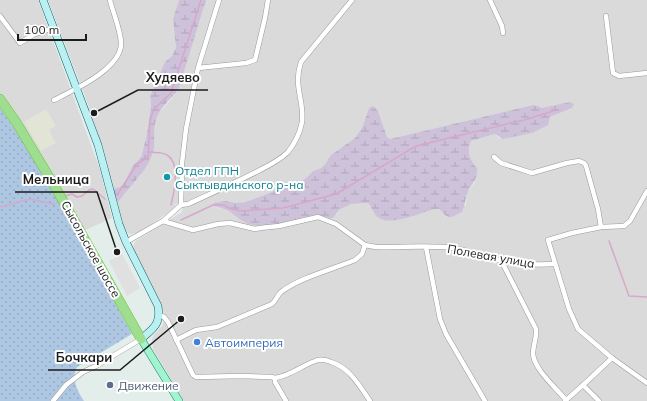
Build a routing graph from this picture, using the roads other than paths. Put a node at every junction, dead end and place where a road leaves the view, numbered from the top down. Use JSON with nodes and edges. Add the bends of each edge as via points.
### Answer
{"nodes":[{"id":1,"x":43,"y":0,"type":"edge"},
{"id":2,"x":110,"y":0,"type":"edge"},
{"id":3,"x":219,"y":0,"type":"edge"},
{"id":4,"x":268,"y":0,"type":"edge"},
{"id":5,"x":352,"y":0,"type":"edge"},
{"id":6,"x":490,"y":0,"type":"edge"},
{"id":7,"x":0,"y":16,"type":"edge"},
{"id":8,"x":606,"y":16,"type":"dead end"},
{"id":9,"x":53,"y":28,"type":"junction"},
{"id":10,"x":503,"y":33,"type":"dead end"},
{"id":11,"x":198,"y":68,"type":"junction"},
{"id":12,"x":647,"y":73,"type":"edge"},
{"id":13,"x":76,"y":89,"type":"junction"},
{"id":14,"x":0,"y":99,"type":"edge"},
{"id":15,"x":54,"y":100,"type":"dead end"},
{"id":16,"x":494,"y":157,"type":"dead end"},
{"id":17,"x":647,"y":191,"type":"edge"},
{"id":18,"x":181,"y":205,"type":"junction"},
{"id":19,"x":163,"y":221,"type":"junction"},
{"id":20,"x":601,"y":227,"type":"junction"},
{"id":21,"x":126,"y":242,"type":"junction"},
{"id":22,"x":365,"y":245,"type":"junction"},
{"id":23,"x":426,"y":247,"type":"junction"},
{"id":24,"x":504,"y":261,"type":"junction"},
{"id":25,"x":556,"y":264,"type":"junction"},
{"id":26,"x":160,"y":315,"type":"junction"},
{"id":27,"x":141,"y":339,"type":"junction"},
{"id":28,"x":176,"y":340,"type":"junction"},
{"id":29,"x":612,"y":358,"type":"junction"},
{"id":30,"x":275,"y":378,"type":"junction"},
{"id":31,"x":647,"y":383,"type":"edge"},
{"id":32,"x":584,"y":385,"type":"junction"},
{"id":33,"x":565,"y":400,"type":"edge"},
{"id":34,"x":53,"y":401,"type":"edge"},
{"id":35,"x":179,"y":401,"type":"edge"},
{"id":36,"x":286,"y":401,"type":"edge"},
{"id":37,"x":370,"y":401,"type":"edge"},
{"id":38,"x":485,"y":401,"type":"edge"},
{"id":39,"x":599,"y":401,"type":"edge"}],
"edges":[{"from":1,"to":9,"type":"main road"},
{"from":2,"to":13,"type":"street","via":[[121,42],[118,55],[112,64]]},
{"from":3,"to":11,"type":"street"},
{"from":4,"to":11,"type":"street","via":[[255,60]]},
{"from":5,"to":18,"type":"street","via":[[302,62],[298,81],[302,120],[295,142],[287,152],[241,180]]},
{"from":6,"to":10,"type":"street"},
{"from":7,"to":9,"type":"street","via":[[20,43]]},
{"from":8,"to":12,"type":"street","via":[[613,73],[619,76]]},
{"from":9,"to":13,"type":"main road"},
{"from":11,"to":18,"type":"street","via":[[183,146]]},
{"from":13,"to":15,"type":"street"},
{"from":13,"to":21,"type":"main road","via":[[98,145]]},
{"from":14,"to":27,"type":"highway","name":"Сысольское шоссе","via":[[54,184]]},
{"from":16,"to":20,"type":"street","via":[[501,163],[532,173],[566,163],[584,163]]},
{"from":17,"to":20,"type":"street","via":[[630,221],[624,226]]},
{"from":18,"to":19,"type":"street"},
{"from":19,"to":21,"type":"street"},
{"from":19,"to":22,"type":"street","via":[[193,230],[230,223],[255,229],[318,217],[336,224]]},
{"from":20,"to":25,"type":"street","via":[[548,240]]},
{"from":21,"to":26,"type":"main road"},
{"from":22,"to":23,"type":"street","name":"Полевая улица"},
{"from":22,"to":28,"type":"street","via":[[362,254],[355,260],[293,285],[279,294],[272,304],[217,327],[196,330]]},
{"from":23,"to":24,"type":"street","name":"Полевая улица","via":[[458,249]]},
{"from":23,"to":38,"type":"street","via":[[440,319]]},
{"from":24,"to":25,"type":"street","name":"Полевая улица","via":[[538,265]]},
{"from":24,"to":33,"type":"street","via":[[504,266],[536,329],[533,356],[536,365]]},
{"from":25,"to":29,"type":"street","via":[[578,328]]},
{"from":26,"to":27,"type":"main road","via":[[154,329]]},
{"from":26,"to":28,"type":"street","via":[[168,322]]},
{"from":27,"to":34,"type":"street","via":[[83,372],[66,385]]},
{"from":27,"to":35,"type":"main road","name":"Сысольское шоссе"},
{"from":28,"to":30,"type":"street","via":[[196,377]]},
{"from":29,"to":31,"type":"street"},
{"from":29,"to":32,"type":"street"},
{"from":30,"to":36,"type":"street"},
{"from":30,"to":37,"type":"street","via":[[320,360],[328,361],[347,370]]},
{"from":32,"to":33,"type":"street"},
{"from":32,"to":39,"type":"street"}]}
